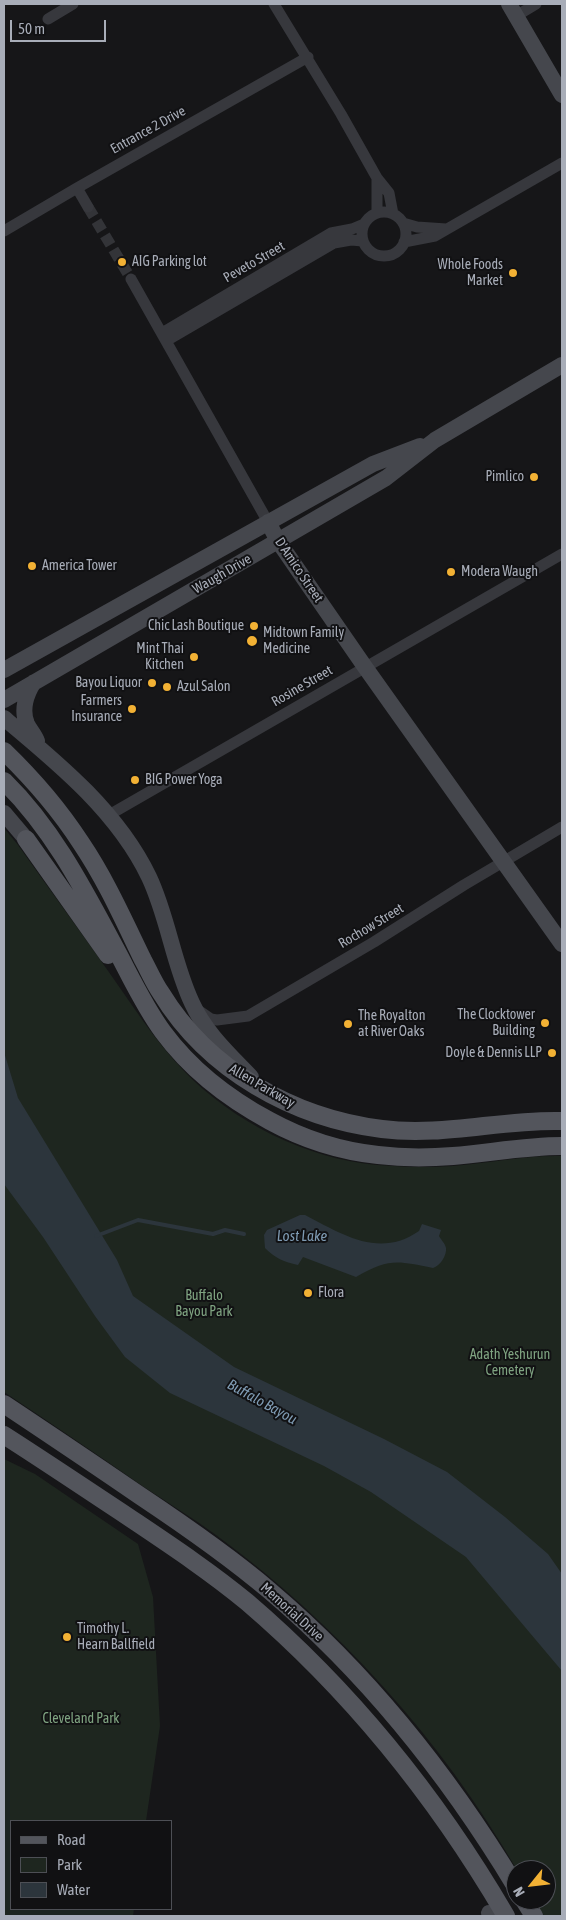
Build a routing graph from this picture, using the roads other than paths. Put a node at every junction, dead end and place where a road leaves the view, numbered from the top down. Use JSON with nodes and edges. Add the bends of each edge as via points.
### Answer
{"nodes":[{"id":1,"x":73,"y":4,"type":"edge"},
{"id":2,"x":274,"y":4,"type":"edge"},
{"id":3,"x":536,"y":4,"type":"edge"},
{"id":4,"x":512,"y":10,"type":"edge"},
{"id":5,"x":48,"y":19,"type":"dead end"},
{"id":6,"x":308,"y":57,"type":"junction"},
{"id":7,"x":562,"y":95,"type":"edge"},
{"id":8,"x":562,"y":163,"type":"edge"},
{"id":9,"x":377,"y":178,"type":"junction"},
{"id":10,"x":77,"y":188,"type":"junction"},
{"id":11,"x":88,"y":207,"type":"tunnel mouth"},
{"id":12,"x":377,"y":213,"type":"junction"},
{"id":13,"x":393,"y":214,"type":"junction"},
{"id":14,"x":403,"y":223,"type":"junction"},
{"id":15,"x":364,"y":224,"type":"junction"},
{"id":16,"x":448,"y":229,"type":"junction"},
{"id":17,"x":4,"y":232,"type":"edge"},
{"id":18,"x":363,"y":241,"type":"junction"},
{"id":19,"x":404,"y":242,"type":"junction"},
{"id":20,"x":131,"y":279,"type":"tunnel mouth"},
{"id":21,"x":164,"y":337,"type":"junction"},
{"id":22,"x":562,"y":365,"type":"edge"},
{"id":23,"x":435,"y":440,"type":"junction"},
{"id":24,"x":268,"y":522,"type":"junction"},
{"id":25,"x":278,"y":541,"type":"junction"},
{"id":26,"x":562,"y":554,"type":"edge"},
{"id":27,"x":30,"y":654,"type":"junction"},
{"id":28,"x":4,"y":660,"type":"edge"},
{"id":29,"x":365,"y":667,"type":"junction"},
{"id":30,"x":4,"y":670,"type":"edge"},
{"id":31,"x":34,"y":682,"type":"junction"},
{"id":32,"x":4,"y":700,"type":"edge"},
{"id":33,"x":7,"y":724,"type":"edge"},
{"id":34,"x":40,"y":748,"type":"junction"},
{"id":35,"x":4,"y":751,"type":"edge"},
{"id":36,"x":4,"y":781,"type":"edge"},
{"id":37,"x":4,"y":813,"type":"edge"},
{"id":38,"x":109,"y":815,"type":"junction"},
{"id":39,"x":562,"y":827,"type":"edge"},
{"id":40,"x":26,"y":839,"type":"joint"},
{"id":41,"x":504,"y":861,"type":"junction"},
{"id":42,"x":562,"y":944,"type":"edge"},
{"id":43,"x":192,"y":1004,"type":"junction"},
{"id":44,"x":164,"y":1033,"type":"junction"},
{"id":45,"x":264,"y":1091,"type":"junction"},
{"id":46,"x":562,"y":1121,"type":"edge"},
{"id":47,"x":484,"y":1126,"type":"junction"},
{"id":48,"x":562,"y":1146,"type":"edge"},
{"id":49,"x":485,"y":1152,"type":"junction"},
{"id":50,"x":4,"y":1404,"type":"edge"},
{"id":51,"x":8,"y":1440,"type":"edge"},
{"id":52,"x":506,"y":1871,"type":"edge"},
{"id":53,"x":495,"y":1915,"type":"edge"}],
"edges":[{"from":1,"to":5,"type":"street"},
{"from":2,"to":6,"type":"street"},
{"from":3,"to":4,"type":"street"},
{"from":4,"to":7,"type":"main road"},
{"from":6,"to":9,"type":"street"},
{"from":6,"to":10,"type":"street","name":"Entrance 2 Drive"},
{"from":8,"to":16,"type":"street"},
{"from":9,"to":12,"type":"street"},
{"from":9,"to":13,"type":"street","via":[[389,193]]},
{"from":10,"to":11,"type":"street"},
{"from":10,"to":17,"type":"street","name":"Entrance 2 Drive"},
{"from":12,"to":13,"type":"street"},
{"from":12,"to":15,"type":"street"},
{"from":13,"to":14,"type":"street"},
{"from":14,"to":16,"type":"street"},
{"from":14,"to":19,"type":"street"},
{"from":15,"to":18,"type":"street"},
{"from":15,"to":21,"type":"street","name":"Peveto Street","via":[[331,233]]},
{"from":16,"to":19,"type":"street","via":[[434,236]]},
{"from":18,"to":19,"type":"street","via":[[370,251],[381,255],[397,251]]},
{"from":18,"to":21,"type":"street","name":"Peveto Street","via":[[334,243]]},
{"from":20,"to":21,"type":"street","name":"D'Amico Street"},
{"from":21,"to":24,"type":"street","name":"D'Amico Street"},
{"from":22,"to":23,"type":"main road","name":"Waugh Drive"},
{"from":23,"to":24,"type":"main road","name":"Waugh Drive","via":[[373,464]]},
{"from":23,"to":25,"type":"main road","name":"Waugh Drive","via":[[386,478]]},
{"from":24,"to":25,"type":"main road","name":"D'Amico Street"},
{"from":24,"to":27,"type":"main road","name":"Waugh Drive"},
{"from":25,"to":29,"type":"main road","name":"D'Amico Street"},
{"from":25,"to":31,"type":"main road","name":"Waugh Drive"},
{"from":26,"to":29,"type":"street","name":"Rosine Street"},
{"from":27,"to":28,"type":"main road"},
{"from":27,"to":30,"type":"main road","name":"Waugh Drive"},
{"from":29,"to":38,"type":"street","name":"Rosine Street"},
{"from":29,"to":41,"type":"main road","name":"D'Amico Street"},
{"from":31,"to":32,"type":"main road","name":"Waugh Drive"},
{"from":31,"to":34,"type":"main road","via":[[26,694],[24,714]]},
{"from":33,"to":34,"type":"main road"},
{"from":34,"to":38,"type":"main road"},
{"from":35,"to":45,"type":"main road","name":"Allen Parkway","via":[[35,782],[82,843],[160,993],[187,1030],[232,1071]]},
{"from":36,"to":44,"type":"main road","name":"Allen Parkway","via":[[43,824],[61,851],[144,1003]]},
{"from":37,"to":40,"type":"main road"},
{"from":38,"to":43,"type":"main road","via":[[149,877]]},
{"from":39,"to":41,"type":"street","name":"Rochow Street"},
{"from":40,"to":44,"type":"main road"},
{"from":41,"to":42,"type":"main road","name":"D'Amico Street"},
{"from":41,"to":43,"type":"street","name":"Rochow Street","via":[[248,1016],[211,1019]]},
{"from":43,"to":45,"type":"main road","via":[[214,1038]]},
{"from":44,"to":49,"type":"main road","name":"Allen Parkway","via":[[218,1089],[248,1110],[312,1140],[376,1155],[416,1158]]},
{"from":45,"to":47,"type":"main road","name":"Allen Parkway","via":[[323,1117],[353,1125],[417,1132]]},
{"from":46,"to":47,"type":"main road","name":"Allen Parkway","via":[[534,1120]]},
{"from":47,"to":49,"type":"main road"},
{"from":48,"to":49,"type":"main road","name":"Allen Parkway"},
{"from":50,"to":52,"type":"main road","name":"Memorial Drive","via":[[211,1544],[313,1630],[352,1668],[436,1766]]},
{"from":51,"to":53,"type":"main road","name":"Memorial Drive","via":[[194,1561],[247,1602],[329,1679],[379,1734],[433,1804]]}]}
